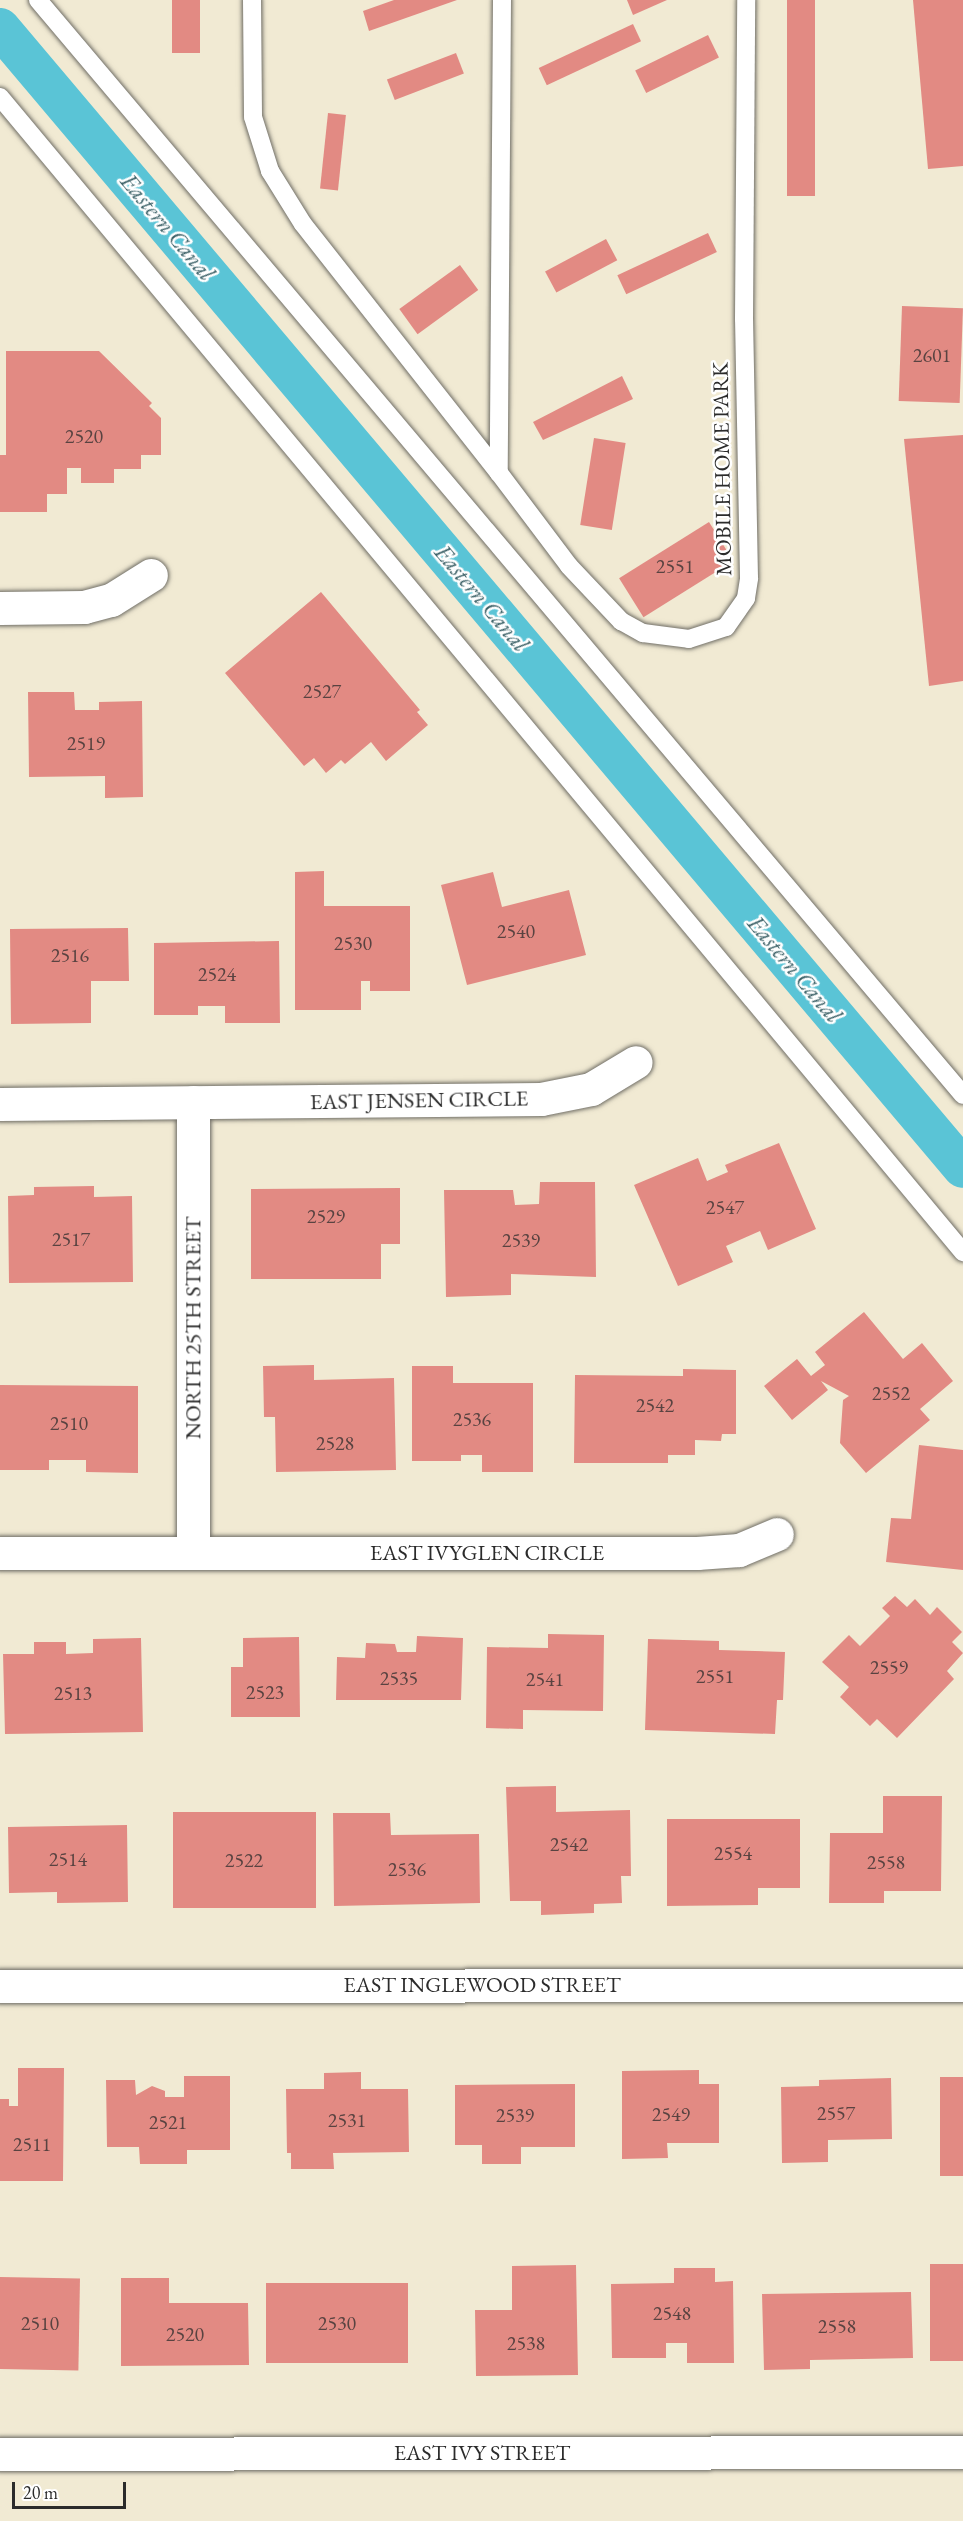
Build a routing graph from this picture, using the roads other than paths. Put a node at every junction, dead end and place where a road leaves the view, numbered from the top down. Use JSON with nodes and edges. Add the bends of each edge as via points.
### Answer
{"nodes":[{"id":1,"x":38,"y":0,"type":"edge"},
{"id":2,"x":252,"y":0,"type":"edge"},
{"id":3,"x":502,"y":0,"type":"edge"},
{"id":4,"x":746,"y":0,"type":"edge"},
{"id":5,"x":0,"y":97,"type":"edge"},
{"id":6,"x":499,"y":472,"type":"junction"},
{"id":7,"x":151,"y":575,"type":"dead end"},
{"id":8,"x":0,"y":608,"type":"edge"},
{"id":9,"x":636,"y":1062,"type":"dead end"},
{"id":10,"x":963,"y":1095,"type":"edge"},
{"id":11,"x":193,"y":1102,"type":"junction"},
{"id":12,"x":0,"y":1104,"type":"edge"},
{"id":13,"x":963,"y":1252,"type":"edge"},
{"id":14,"x":777,"y":1534,"type":"dead end"},
{"id":15,"x":0,"y":1553,"type":"edge"},
{"id":16,"x":193,"y":1553,"type":"junction"},
{"id":17,"x":963,"y":1985,"type":"edge"},
{"id":18,"x":0,"y":1986,"type":"edge"},
{"id":19,"x":963,"y":2452,"type":"edge"},
{"id":20,"x":0,"y":2454,"type":"edge"}],
"edges":[{"from":1,"to":10,"type":"lane"},
{"from":2,"to":6,"type":"lane","name":"MOBILE HOME PARK","via":[[251,91],[260,144],[284,195]]},
{"from":3,"to":6,"type":"lane"},
{"from":4,"to":6,"type":"lane","name":"MOBILE HOME PARK","via":[[744,319],[750,530],[749,578],[737,615],[710,635],[689,639],[643,633],[621,621],[569,566]]},
{"from":5,"to":13,"type":"lane"},
{"from":7,"to":8,"type":"street","via":[[111,600],[84,607]]},
{"from":9,"to":11,"type":"street","name":"EAST JENSEN CIRCLE","via":[[591,1089],[541,1099]]},
{"from":11,"to":12,"type":"street","name":"EAST JENSEN CIRCLE"},
{"from":11,"to":16,"type":"street","name":"NORTH 25TH STREET"},
{"from":14,"to":16,"type":"street","name":"EAST IVYGLEN CIRCLE","via":[[740,1550],[719,1553]]},
{"from":15,"to":16,"type":"street","name":"EAST IVYGLEN CIRCLE"},
{"from":17,"to":18,"type":"street","name":"EAST INGLEWOOD STREET"},
{"from":19,"to":20,"type":"street","name":"EAST IVY STREET"}]}
